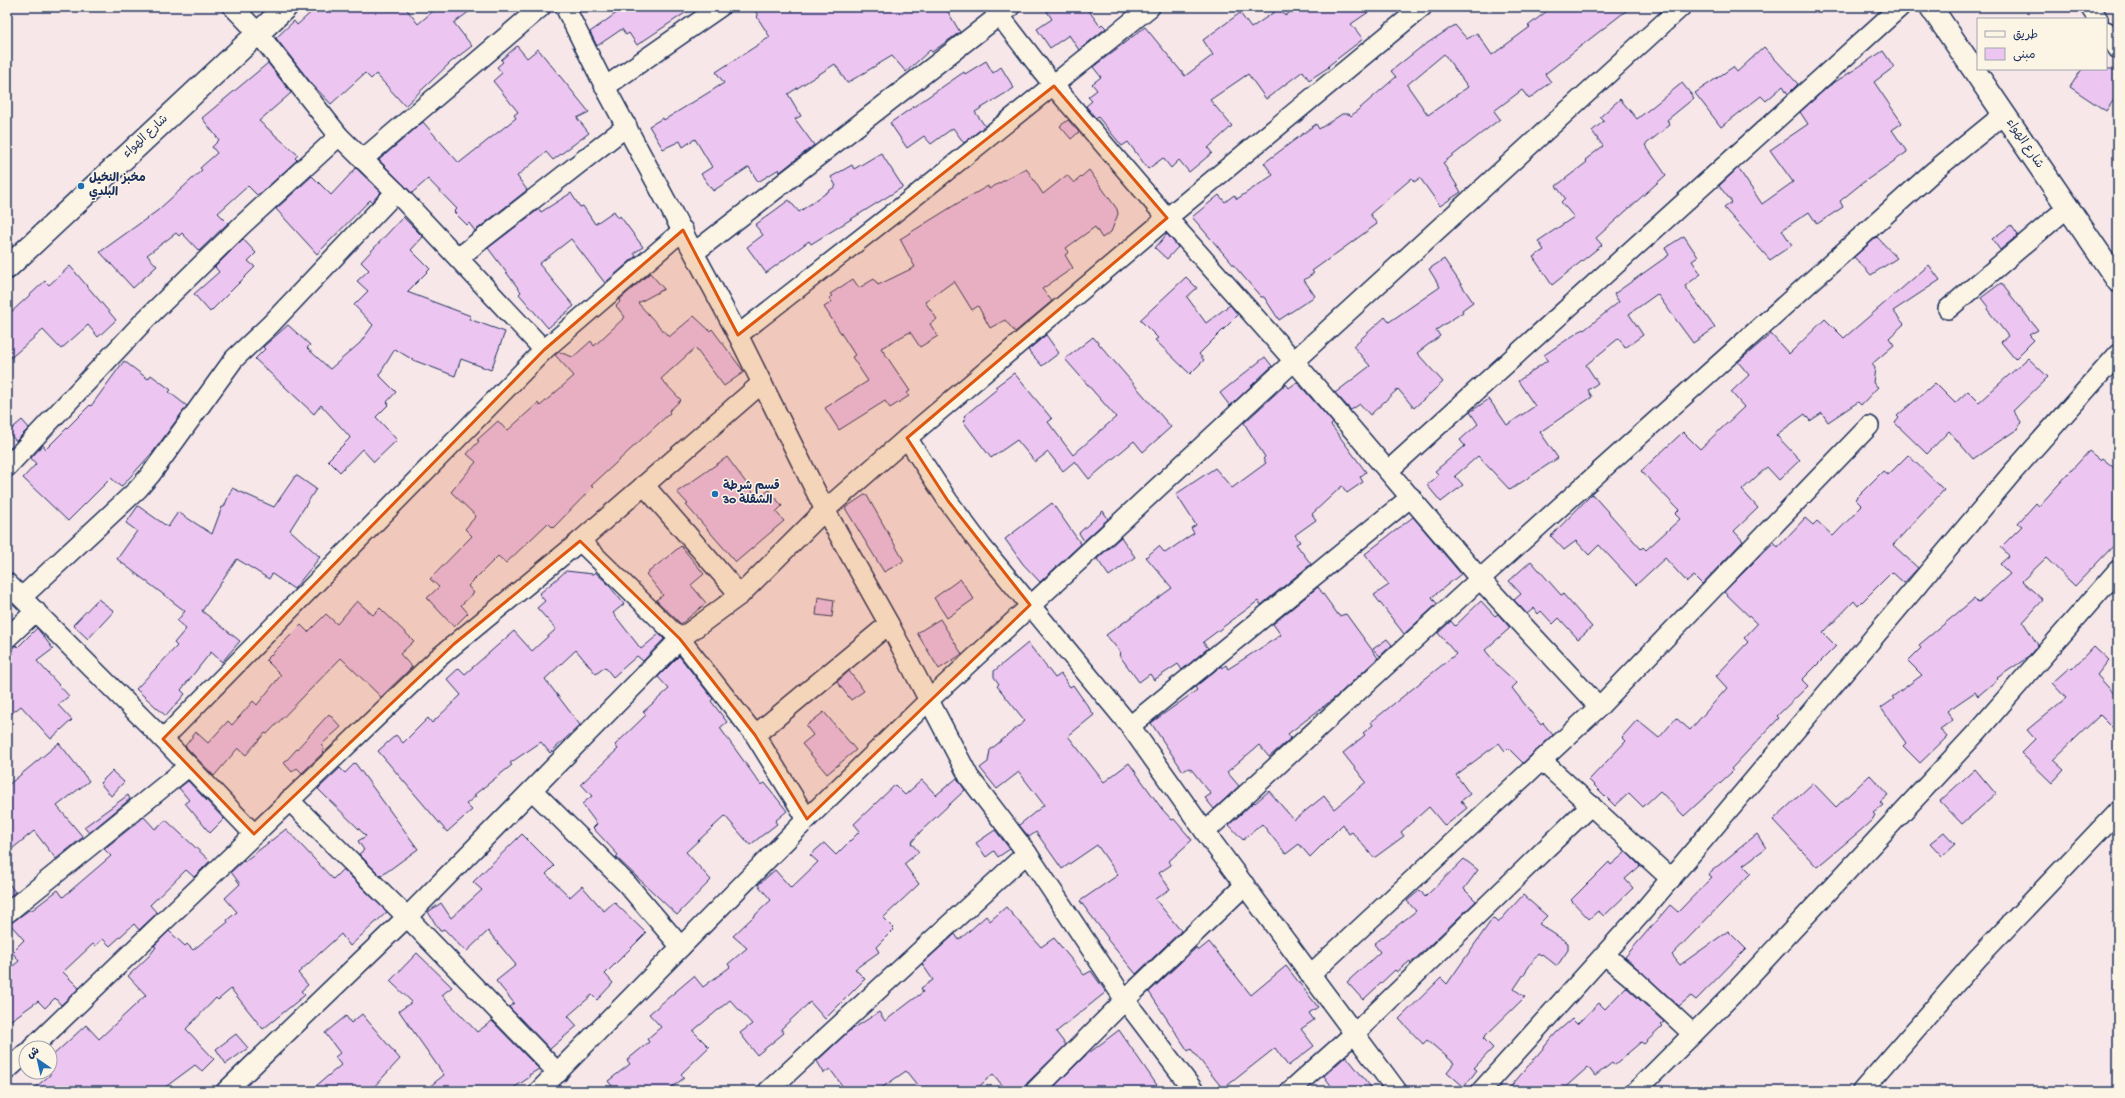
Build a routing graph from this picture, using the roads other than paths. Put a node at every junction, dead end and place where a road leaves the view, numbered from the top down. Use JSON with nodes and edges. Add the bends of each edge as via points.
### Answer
{"nodes":[{"id":1,"x":233,"y":7,"type":"edge"},
{"id":2,"x":286,"y":7,"type":"edge"},
{"id":3,"x":541,"y":7,"type":"edge"},
{"id":4,"x":565,"y":7,"type":"edge"},
{"id":5,"x":720,"y":7,"type":"edge"},
{"id":6,"x":1150,"y":7,"type":"edge"},
{"id":7,"x":1422,"y":7,"type":"edge"},
{"id":8,"x":1681,"y":7,"type":"edge"},
{"id":9,"x":1900,"y":7,"type":"edge"},
{"id":10,"x":1931,"y":7,"type":"edge"},
{"id":11,"x":2090,"y":7,"type":"edge"},
{"id":12,"x":1000,"y":10,"type":"edge"},
{"id":13,"x":2097,"y":18,"type":"edge"},
{"id":14,"x":2107,"y":32,"type":"edge"},
{"id":15,"x":258,"y":33,"type":"junction"},
{"id":16,"x":2118,"y":49,"type":"edge"},
{"id":17,"x":1054,"y":86,"type":"junction"},
{"id":18,"x":605,"y":87,"type":"junction"},
{"id":19,"x":2004,"y":114,"type":"junction"},
{"id":20,"x":627,"y":126,"type":"junction"},
{"id":21,"x":339,"y":136,"type":"junction"},
{"id":22,"x":363,"y":159,"type":"junction"},
{"id":23,"x":396,"y":192,"type":"junction"},
{"id":24,"x":2067,"y":208,"type":"junction"},
{"id":25,"x":1167,"y":218,"type":"junction"},
{"id":26,"x":683,"y":230,"type":"junction"},
{"id":27,"x":695,"y":252,"type":"junction"},
{"id":28,"x":458,"y":258,"type":"junction"},
{"id":29,"x":7,"y":268,"type":"edge"},
{"id":30,"x":2118,"y":281,"type":"edge"},
{"id":31,"x":1948,"y":309,"type":"dead end"},
{"id":32,"x":738,"y":335,"type":"junction"},
{"id":33,"x":544,"y":350,"type":"junction"},
{"id":34,"x":2118,"y":354,"type":"edge"},
{"id":35,"x":1294,"y":361,"type":"junction"},
{"id":36,"x":762,"y":383,"type":"junction"},
{"id":37,"x":1869,"y":426,"type":"dead end"},
{"id":38,"x":907,"y":438,"type":"junction"},
{"id":39,"x":7,"y":467,"type":"edge"},
{"id":40,"x":1389,"y":470,"type":"junction"},
{"id":41,"x":644,"y":485,"type":"junction"},
{"id":42,"x":1411,"y":497,"type":"junction"},
{"id":43,"x":825,"y":510,"type":"junction"},
{"id":44,"x":580,"y":541,"type":"junction"},
{"id":45,"x":2118,"y":570,"type":"edge"},
{"id":46,"x":1480,"y":579,"type":"junction"},
{"id":47,"x":7,"y":583,"type":"edge"},
{"id":48,"x":740,"y":595,"type":"junction"},
{"id":49,"x":22,"y":597,"type":"junction"},
{"id":50,"x":1030,"y":605,"type":"junction"},
{"id":51,"x":36,"y":611,"type":"junction"},
{"id":52,"x":889,"y":624,"type":"junction"},
{"id":53,"x":7,"y":638,"type":"edge"},
{"id":54,"x":680,"y":639,"type":"junction"},
{"id":55,"x":929,"y":700,"type":"junction"},
{"id":56,"x":1599,"y":707,"type":"junction"},
{"id":57,"x":1130,"y":726,"type":"junction"},
{"id":58,"x":755,"y":735,"type":"junction"},
{"id":59,"x":163,"y":739,"type":"junction"},
{"id":60,"x":1541,"y":760,"type":"junction"},
{"id":61,"x":189,"y":766,"type":"junction"},
{"id":62,"x":533,"y":790,"type":"junction"},
{"id":63,"x":289,"y":800,"type":"junction"},
{"id":64,"x":1591,"y":804,"type":"junction"},
{"id":65,"x":2118,"y":811,"type":"edge"},
{"id":66,"x":807,"y":819,"type":"junction"},
{"id":67,"x":1205,"y":832,"type":"junction"},
{"id":68,"x":254,"y":834,"type":"junction"},
{"id":69,"x":1027,"y":853,"type":"junction"},
{"id":70,"x":1671,"y":879,"type":"junction"},
{"id":71,"x":1245,"y":885,"type":"junction"},
{"id":72,"x":7,"y":913,"type":"edge"},
{"id":73,"x":407,"y":917,"type":"junction"},
{"id":74,"x":681,"y":947,"type":"junction"},
{"id":75,"x":1605,"y":955,"type":"junction"},
{"id":76,"x":1310,"y":975,"type":"junction"},
{"id":77,"x":1125,"y":1000,"type":"junction"},
{"id":78,"x":1355,"y":1033,"type":"junction"},
{"id":79,"x":1694,"y":1034,"type":"junction"},
{"id":80,"x":40,"y":1040,"type":"edge"},
{"id":81,"x":18,"y":1060,"type":"edge"},
{"id":82,"x":7,"y":1070,"type":"edge"},
{"id":83,"x":558,"y":1073,"type":"junction"},
{"id":84,"x":226,"y":1091,"type":"edge"},
{"id":85,"x":539,"y":1091,"type":"edge"},
{"id":86,"x":768,"y":1091,"type":"edge"},
{"id":87,"x":1035,"y":1091,"type":"edge"},
{"id":88,"x":1194,"y":1091,"type":"edge"},
{"id":89,"x":1290,"y":1091,"type":"edge"},
{"id":90,"x":1397,"y":1091,"type":"edge"},
{"id":91,"x":1481,"y":1091,"type":"edge"},
{"id":92,"x":1636,"y":1091,"type":"edge"},
{"id":93,"x":1862,"y":1091,"type":"edge"}],
"edges":[{"from":1,"to":15,"type":"street"},
{"from":2,"to":15,"type":"street","name":"شارع الهواء"},
{"from":3,"to":22,"type":"street"},
{"from":4,"to":18,"type":"street"},
{"from":5,"to":18,"type":"street"},
{"from":6,"to":17,"type":"street"},
{"from":7,"to":25,"type":"street"},
{"from":8,"to":35,"type":"street"},
{"from":9,"to":40,"type":"street"},
{"from":10,"to":19,"type":"street","name":"شارع الهواء"},
{"from":11,"to":13,"type":"street"},
{"from":12,"to":17,"type":"street"},
{"from":12,"to":27,"type":"street"},
{"from":14,"to":16,"type":"street"},
{"from":15,"to":21,"type":"street"},
{"from":15,"to":29,"type":"street","name":"شارع الهواء"},
{"from":17,"to":25,"type":"street"},
{"from":17,"to":32,"type":"street"},
{"from":18,"to":20,"type":"street"},
{"from":19,"to":24,"type":"street","name":"شارع الهواء"},
{"from":19,"to":46,"type":"street","via":[[1934,171]]},
{"from":20,"to":26,"type":"street"},
{"from":20,"to":28,"type":"street"},
{"from":21,"to":22,"type":"street"},
{"from":21,"to":39,"type":"street","via":[[240,226],[146,319]]},
{"from":22,"to":23,"type":"street"},
{"from":23,"to":28,"type":"street"},
{"from":23,"to":49,"type":"street","via":[[270,325],[234,359],[138,489]]},
{"from":24,"to":30,"type":"street","name":"شارع الهواء"},
{"from":24,"to":31,"type":"street"},
{"from":25,"to":35,"type":"street"},
{"from":25,"to":38,"type":"street"},
{"from":26,"to":27,"type":"street"},
{"from":26,"to":33,"type":"street"},
{"from":27,"to":32,"type":"street"},
{"from":28,"to":33,"type":"street"},
{"from":32,"to":36,"type":"street"},
{"from":33,"to":59,"type":"street"},
{"from":34,"to":70,"type":"street","via":[[1997,490]]},
{"from":35,"to":40,"type":"street"},
{"from":35,"to":50,"type":"street"},
{"from":36,"to":41,"type":"street"},
{"from":36,"to":43,"type":"street"},
{"from":37,"to":56,"type":"street"},
{"from":38,"to":43,"type":"street"},
{"from":38,"to":50,"type":"street","via":[[948,501]]},
{"from":40,"to":42,"type":"street"},
{"from":41,"to":44,"type":"street"},
{"from":41,"to":48,"type":"street"},
{"from":42,"to":46,"type":"street"},
{"from":42,"to":57,"type":"street"},
{"from":43,"to":48,"type":"street"},
{"from":43,"to":52,"type":"street"},
{"from":44,"to":54,"type":"street"},
{"from":44,"to":63,"type":"street","via":[[454,644]]},
{"from":45,"to":79,"type":"street","via":[[1977,732]]},
{"from":46,"to":56,"type":"street"},
{"from":46,"to":67,"type":"street"},
{"from":47,"to":49,"type":"street"},
{"from":48,"to":54,"type":"street"},
{"from":49,"to":51,"type":"street"},
{"from":50,"to":55,"type":"street"},
{"from":50,"to":57,"type":"street"},
{"from":51,"to":53,"type":"street"},
{"from":51,"to":59,"type":"street"},
{"from":52,"to":55,"type":"street"},
{"from":52,"to":58,"type":"street"},
{"from":54,"to":58,"type":"street"},
{"from":54,"to":62,"type":"street"},
{"from":55,"to":66,"type":"street"},
{"from":55,"to":69,"type":"street","via":[[969,778]]},
{"from":56,"to":60,"type":"street"},
{"from":57,"to":67,"type":"street"},
{"from":58,"to":66,"type":"street"},
{"from":59,"to":61,"type":"street"},
{"from":60,"to":64,"type":"street"},
{"from":60,"to":76,"type":"street"},
{"from":61,"to":68,"type":"street"},
{"from":61,"to":72,"type":"street"},
{"from":62,"to":73,"type":"street"},
{"from":62,"to":74,"type":"street","via":[[627,884]]},
{"from":63,"to":68,"type":"street"},
{"from":63,"to":73,"type":"street"},
{"from":64,"to":70,"type":"street"},
{"from":64,"to":78,"type":"street"},
{"from":65,"to":93,"type":"street","via":[[1977,960]]},
{"from":66,"to":74,"type":"street"},
{"from":67,"to":71,"type":"street"},
{"from":68,"to":80,"type":"street"},
{"from":69,"to":77,"type":"street"},
{"from":69,"to":86,"type":"street"},
{"from":70,"to":75,"type":"street"},
{"from":71,"to":76,"type":"street"},
{"from":71,"to":77,"type":"street"},
{"from":73,"to":83,"type":"street"},
{"from":73,"to":84,"type":"street"},
{"from":74,"to":83,"type":"street"},
{"from":75,"to":79,"type":"street"},
{"from":75,"to":91,"type":"street"},
{"from":76,"to":78,"type":"street"},
{"from":77,"to":87,"type":"street"},
{"from":77,"to":88,"type":"street"},
{"from":78,"to":89,"type":"street"},
{"from":78,"to":90,"type":"street"},
{"from":79,"to":92,"type":"street"},
{"from":81,"to":82,"type":"street"},
{"from":83,"to":85,"type":"street"}]}
